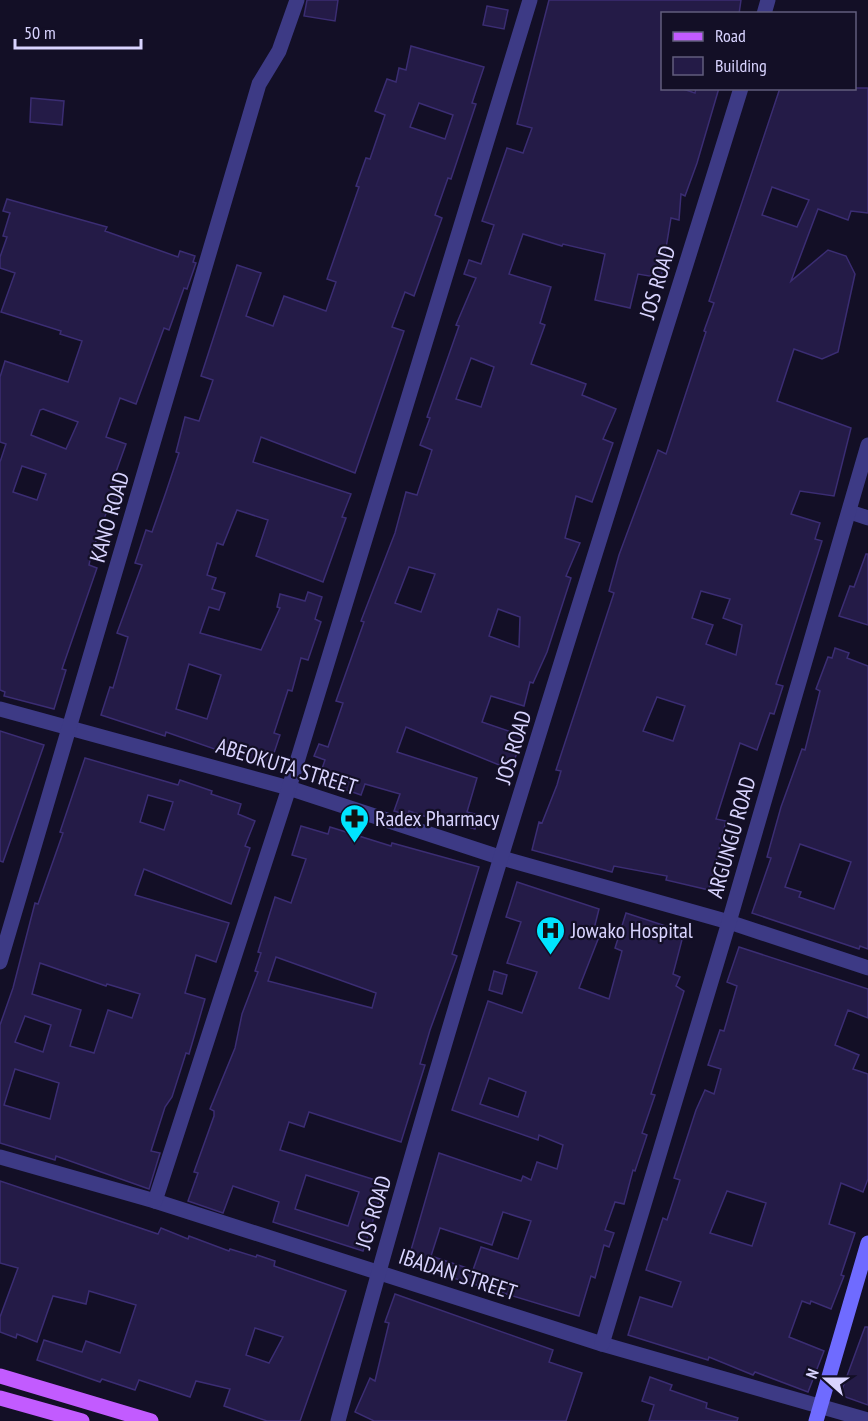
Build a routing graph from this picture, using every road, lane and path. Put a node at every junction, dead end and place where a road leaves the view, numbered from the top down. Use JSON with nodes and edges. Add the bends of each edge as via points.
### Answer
{"nodes":[{"id":1,"x":297,"y":0,"type":"edge"},
{"id":2,"x":530,"y":0,"type":"edge"},
{"id":3,"x":740,"y":90,"type":"edge"},
{"id":4,"x":868,"y":445,"type":"edge"},
{"id":5,"x":850,"y":512,"type":"junction"},
{"id":6,"x":868,"y":518,"type":"edge"},
{"id":7,"x":0,"y":709,"type":"edge"},
{"id":8,"x":70,"y":729,"type":"junction"},
{"id":9,"x":289,"y":788,"type":"junction"},
{"id":10,"x":502,"y":858,"type":"junction"},
{"id":11,"x":729,"y":922,"type":"junction"},
{"id":12,"x":0,"y":962,"type":"edge"},
{"id":13,"x":868,"y":968,"type":"edge"},
{"id":14,"x":0,"y":1157,"type":"edge"},
{"id":15,"x":154,"y":1201,"type":"junction"},
{"id":16,"x":868,"y":1243,"type":"edge"},
{"id":17,"x":378,"y":1272,"type":"junction"},
{"id":18,"x":602,"y":1344,"type":"junction"},
{"id":19,"x":0,"y":1376,"type":"edge"},
{"id":20,"x":0,"y":1398,"type":"edge"},
{"id":21,"x":818,"y":1414,"type":"edge"},
{"id":22,"x":868,"y":1420,"type":"edge"},
{"id":23,"x":82,"y":1421,"type":"edge"},
{"id":24,"x":151,"y":1421,"type":"edge"},
{"id":25,"x":339,"y":1421,"type":"edge"}],
"edges":[{"from":1,"to":8,"type":"street","name":"KANO ROAD","via":[[279,51],[259,84]]},
{"from":2,"to":9,"type":"street"},
{"from":3,"to":10,"type":"street","name":"JOS ROAD"},
{"from":4,"to":5,"type":"street","name":"ARGUNGU ROAD"},
{"from":5,"to":6,"type":"street"},
{"from":5,"to":11,"type":"street","name":"ARGUNGU ROAD"},
{"from":7,"to":8,"type":"street","name":"ABEOKUTA STREET"},
{"from":8,"to":9,"type":"street","name":"ABEOKUTA STREET"},
{"from":8,"to":12,"type":"street","name":"KANO ROAD"},
{"from":9,"to":10,"type":"street","name":"ABEOKUTA STREET"},
{"from":9,"to":15,"type":"street"},
{"from":10,"to":11,"type":"street","name":"ABEOKUTA STREET"},
{"from":10,"to":17,"type":"street","name":"JOS ROAD"},
{"from":11,"to":13,"type":"street","name":"ABEOKUTA STREET"},
{"from":11,"to":18,"type":"street","name":"ARGUNGU ROAD"},
{"from":14,"to":15,"type":"street","name":"IBADAN STREET"},
{"from":15,"to":17,"type":"street","name":"IBADAN STREET"},
{"from":16,"to":21,"type":"street"},
{"from":17,"to":18,"type":"street","name":"IBADAN STREET"},
{"from":17,"to":25,"type":"street","name":"JOS ROAD"},
{"from":18,"to":21,"type":"street","name":"IBADAN STREET"},
{"from":19,"to":24,"type":"main road"},
{"from":20,"to":23,"type":"main road"},
{"from":21,"to":22,"type":"street","name":"IBADAN STREET"}]}
